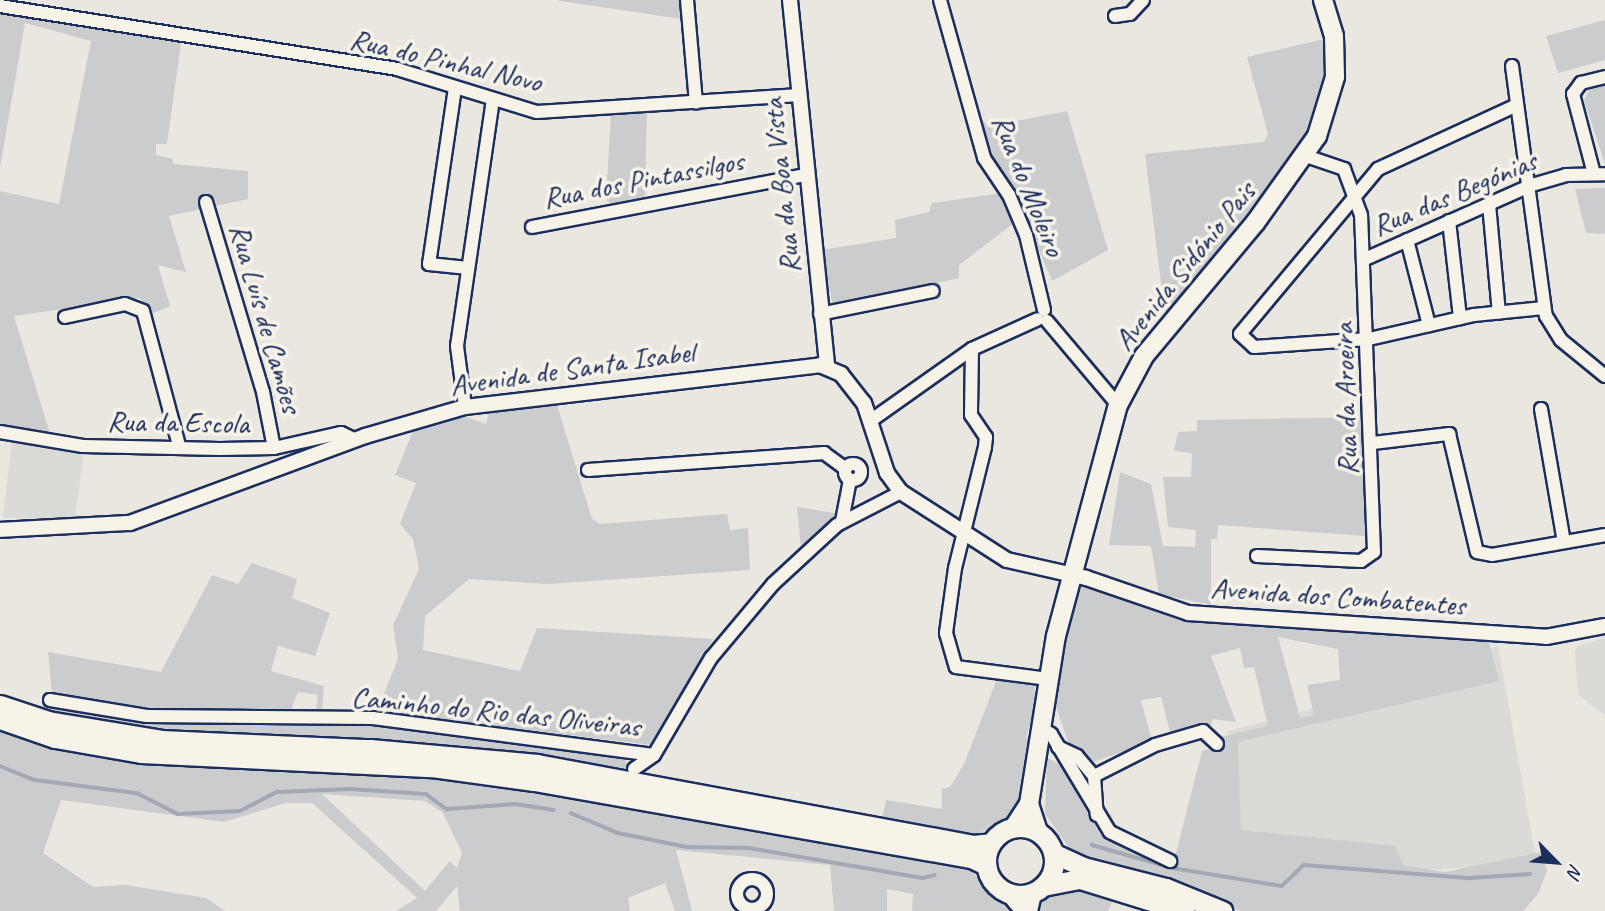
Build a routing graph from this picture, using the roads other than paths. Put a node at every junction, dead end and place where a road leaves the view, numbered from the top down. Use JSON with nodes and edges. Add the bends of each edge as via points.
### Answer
{"nodes":[{"id":1,"x":51,"y":0,"type":"edge"},
{"id":2,"x":687,"y":0,"type":"edge"},
{"id":3,"x":790,"y":0,"type":"edge"},
{"id":4,"x":940,"y":0,"type":"edge"},
{"id":5,"x":1143,"y":0,"type":"edge"},
{"id":6,"x":1324,"y":0,"type":"edge"},
{"id":7,"x":0,"y":6,"type":"edge"},
{"id":8,"x":48,"y":14,"type":"junction"},
{"id":9,"x":1115,"y":16,"type":"dead end"},
{"id":10,"x":1512,"y":66,"type":"dead end"},
{"id":11,"x":1605,"y":77,"type":"edge"},
{"id":12,"x":455,"y":88,"type":"junction"},
{"id":13,"x":799,"y":95,"type":"junction"},
{"id":14,"x":494,"y":100,"type":"junction"},
{"id":15,"x":696,"y":103,"type":"junction"},
{"id":16,"x":1517,"y":105,"type":"junction"},
{"id":17,"x":1306,"y":156,"type":"junction"},
{"id":18,"x":1599,"y":174,"type":"edge"},
{"id":19,"x":805,"y":175,"type":"junction"},
{"id":20,"x":1532,"y":185,"type":"junction"},
{"id":21,"x":1355,"y":191,"type":"junction"},
{"id":22,"x":206,"y":202,"type":"dead end"},
{"id":23,"x":1489,"y":204,"type":"junction"},
{"id":24,"x":1449,"y":221,"type":"junction"},
{"id":25,"x":532,"y":227,"type":"dead end"},
{"id":26,"x":1408,"y":240,"type":"junction"},
{"id":27,"x":1365,"y":258,"type":"junction"},
{"id":28,"x":468,"y":268,"type":"junction"},
{"id":29,"x":933,"y":291,"type":"dead end"},
{"id":30,"x":1544,"y":308,"type":"junction"},
{"id":31,"x":1499,"y":313,"type":"junction"},
{"id":32,"x":820,"y":314,"type":"junction"},
{"id":33,"x":1043,"y":316,"type":"junction"},
{"id":34,"x":65,"y":317,"type":"dead end"},
{"id":35,"x":1460,"y":318,"type":"junction"},
{"id":36,"x":1429,"y":325,"type":"junction"},
{"id":37,"x":1369,"y":339,"type":"junction"},
{"id":38,"x":972,"y":349,"type":"junction"},
{"id":39,"x":827,"y":367,"type":"junction"},
{"id":40,"x":1605,"y":376,"type":"edge"},
{"id":41,"x":1118,"y":405,"type":"junction"},
{"id":42,"x":465,"y":407,"type":"junction"},
{"id":43,"x":1541,"y":409,"type":"dead end"},
{"id":44,"x":873,"y":419,"type":"junction"},
{"id":45,"x":0,"y":432,"type":"edge"},
{"id":46,"x":354,"y":439,"type":"junction"},
{"id":47,"x":1373,"y":443,"type":"junction"},
{"id":48,"x":179,"y":445,"type":"junction"},
{"id":49,"x":274,"y":448,"type":"junction"},
{"id":50,"x":883,"y":460,"type":"junction"},
{"id":51,"x":588,"y":470,"type":"dead end"},
{"id":52,"x":848,"y":474,"type":"junction"},
{"id":53,"x":901,"y":492,"type":"junction"},
{"id":54,"x":842,"y":521,"type":"junction"},
{"id":55,"x":0,"y":530,"type":"edge"},
{"id":56,"x":1605,"y":535,"type":"edge"},
{"id":57,"x":967,"y":537,"type":"junction"},
{"id":58,"x":1564,"y":542,"type":"junction"},
{"id":59,"x":1258,"y":556,"type":"dead end"},
{"id":60,"x":1072,"y":575,"type":"junction"},
{"id":61,"x":1605,"y":626,"type":"edge"},
{"id":62,"x":1048,"y":679,"type":"junction"},
{"id":63,"x":50,"y":700,"type":"dead end"},
{"id":64,"x":0,"y":705,"type":"edge"},
{"id":65,"x":0,"y":719,"type":"edge"},
{"id":66,"x":1041,"y":728,"type":"junction"},
{"id":67,"x":1217,"y":744,"type":"dead end"},
{"id":68,"x":1058,"y":747,"type":"junction"},
{"id":69,"x":654,"y":755,"type":"junction"},
{"id":70,"x":634,"y":769,"type":"dead end"},
{"id":71,"x":1094,"y":776,"type":"junction"},
{"id":72,"x":1029,"y":804,"type":"junction"},
{"id":73,"x":1097,"y":817,"type":"junction"},
{"id":74,"x":1014,"y":827,"type":"junction"},
{"id":75,"x":1038,"y":832,"type":"junction"},
{"id":76,"x":991,"y":843,"type":"junction"},
{"id":77,"x":1053,"y":853,"type":"junction"},
{"id":78,"x":1170,"y":861,"type":"dead end"},
{"id":79,"x":986,"y":865,"type":"junction"},
{"id":80,"x":1032,"y":900,"type":"edge"},
{"id":81,"x":1184,"y":911,"type":"edge"},
{"id":82,"x":1222,"y":911,"type":"edge"}],
"edges":[{"from":1,"to":8,"type":"street"},
{"from":2,"to":15,"type":"street"},
{"from":3,"to":13,"type":"street","name":"Rua da Boa Vista"},
{"from":4,"to":33,"type":"street","name":"Rua do Moleiro","via":[[984,158],[1009,195],[1026,235]]},
{"from":5,"to":9,"type":"street","via":[[1130,14]]},
{"from":6,"to":17,"type":"main road","name":"Avenida Sidónio Pais","via":[[1334,36],[1335,77]]},
{"from":7,"to":8,"type":"street","name":"Rua do Pinhal Novo"},
{"from":8,"to":12,"type":"street","name":"Rua do Pinhal Novo","via":[[397,69]]},
{"from":10,"to":16,"type":"street"},
{"from":11,"to":18,"type":"street","via":[[1581,83],[1573,94]]},
{"from":12,"to":14,"type":"street","name":"Rua do Pinhal Novo"},
{"from":12,"to":28,"type":"street","via":[[429,264]]},
{"from":13,"to":15,"type":"street","name":"Rua do Pinhal Novo"},
{"from":13,"to":19,"type":"street","name":"Rua da Boa Vista"},
{"from":14,"to":15,"type":"street","name":"Rua do Pinhal Novo","via":[[537,112]]},
{"from":14,"to":28,"type":"street"},
{"from":16,"to":20,"type":"street"},
{"from":16,"to":21,"type":"street","via":[[1378,169]]},
{"from":17,"to":21,"type":"street","via":[[1344,169]]},
{"from":17,"to":41,"type":"main road","name":"Avenida Sidónio Pais","via":[[1144,356]]},
{"from":18,"to":20,"type":"street","name":"Rua das Begónias"},
{"from":19,"to":25,"type":"street","name":"Rua dos Pintassilgos"},
{"from":19,"to":32,"type":"street","name":"Rua da Boa Vista"},
{"from":20,"to":23,"type":"street","name":"Rua das Begónias"},
{"from":20,"to":30,"type":"street"},
{"from":21,"to":27,"type":"street","name":"Rua da Aroeira"},
{"from":21,"to":37,"type":"street","via":[[1240,334],[1254,347]]},
{"from":22,"to":49,"type":"street","name":"Rua Luís de Camões","via":[[263,392]]},
{"from":23,"to":24,"type":"street","name":"Rua das Begónias"},
{"from":23,"to":31,"type":"street"},
{"from":24,"to":26,"type":"street","name":"Rua das Begónias"},
{"from":24,"to":35,"type":"street"},
{"from":26,"to":27,"type":"street","name":"Rua das Begónias"},
{"from":26,"to":36,"type":"street"},
{"from":27,"to":37,"type":"street","name":"Rua da Aroeira"},
{"from":28,"to":42,"type":"street","via":[[457,346]]},
{"from":29,"to":32,"type":"street"},
{"from":30,"to":31,"type":"street"},
{"from":30,"to":40,"type":"street","via":[[1561,340]]},
{"from":31,"to":35,"type":"street"},
{"from":32,"to":39,"type":"street","name":"Rua da Boa Vista"},
{"from":33,"to":38,"type":"street"},
{"from":33,"to":41,"type":"street"},
{"from":34,"to":48,"type":"street","via":[[125,304],[143,311]]},
{"from":35,"to":36,"type":"street"},
{"from":36,"to":37,"type":"street"},
{"from":37,"to":47,"type":"street","name":"Rua da Aroeira"},
{"from":38,"to":44,"type":"street"},
{"from":38,"to":57,"type":"street","via":[[971,415],[986,437]]},
{"from":39,"to":42,"type":"street","name":"Avenida de Santa Isabel","via":[[788,366]]},
{"from":39,"to":44,"type":"street","via":[[848,380]]},
{"from":41,"to":60,"type":"main road","name":"Avenida Sidónio Pais"},
{"from":42,"to":46,"type":"street","name":"Avenida de Santa Isabel"},
{"from":43,"to":58,"type":"street"},
{"from":44,"to":50,"type":"street"},
{"from":45,"to":48,"type":"street","name":"Rua da Escola","via":[[83,446]]},
{"from":46,"to":49,"type":"street","name":"Rua da Escola","via":[[341,433]]},
{"from":46,"to":55,"type":"street","name":"Avenida de Santa Isabel","via":[[130,523]]},
{"from":47,"to":58,"type":"street","via":[[1449,433],[1477,552]]},
{"from":47,"to":59,"type":"street","name":"Rua da Aroeira","via":[[1374,552],[1361,561]]},
{"from":48,"to":49,"type":"street","name":"Rua da Escola"},
{"from":50,"to":52,"type":"street","via":[[860,469],[858,478]]},
{"from":50,"to":53,"type":"street"},
{"from":51,"to":52,"type":"street","via":[[824,453]]},
{"from":52,"to":54,"type":"street"},
{"from":53,"to":54,"type":"street","name":"Caminho do Rio das Oliveiras"},
{"from":53,"to":57,"type":"street"},
{"from":54,"to":69,"type":"street","name":"Caminho do Rio das Oliveiras","via":[[735,628]]},
{"from":56,"to":58,"type":"street"},
{"from":57,"to":60,"type":"street","via":[[1007,560]]},
{"from":57,"to":62,"type":"street","via":[[947,605],[946,633],[956,667]]},
{"from":60,"to":61,"type":"street","name":"Avenida dos Combatentes","via":[[1188,613],[1546,637]]},
{"from":60,"to":62,"type":"main road","name":"Avenida Sidónio Pais"},
{"from":62,"to":66,"type":"main road","name":"Avenida Sidónio Pais"},
{"from":63,"to":69,"type":"street","name":"Caminho do Rio das Oliveiras","via":[[147,716],[373,718]]},
{"from":64,"to":76,"type":"main road","via":[[48,721],[161,740],[370,749],[537,764],[973,845]]},
{"from":65,"to":79,"type":"main road","via":[[55,738],[141,753],[432,767],[522,779],[971,858]]},
{"from":66,"to":68,"type":"street"},
{"from":66,"to":72,"type":"main road","name":"Avenida Sidónio Pais"},
{"from":67,"to":71,"type":"street","via":[[1203,731],[1155,745]]},
{"from":68,"to":71,"type":"street","via":[[1077,756]]},
{"from":68,"to":73,"type":"street"},
{"from":69,"to":70,"type":"street"},
{"from":71,"to":73,"type":"street"},
{"from":72,"to":74,"type":"main road"},
{"from":72,"to":75,"type":"main road"},
{"from":73,"to":78,"type":"street","via":[[1123,841]]},
{"from":74,"to":75,"type":"main road"},
{"from":74,"to":76,"type":"main road"},
{"from":75,"to":77,"type":"main road"},
{"from":76,"to":79,"type":"main road"},
{"from":77,"to":80,"type":"main road"},
{"from":77,"to":82,"type":"main road"},
{"from":79,"to":80,"type":"main road","via":[[994,883]]},
{"from":80,"to":81,"type":"main road","via":[[1080,879]]}]}
